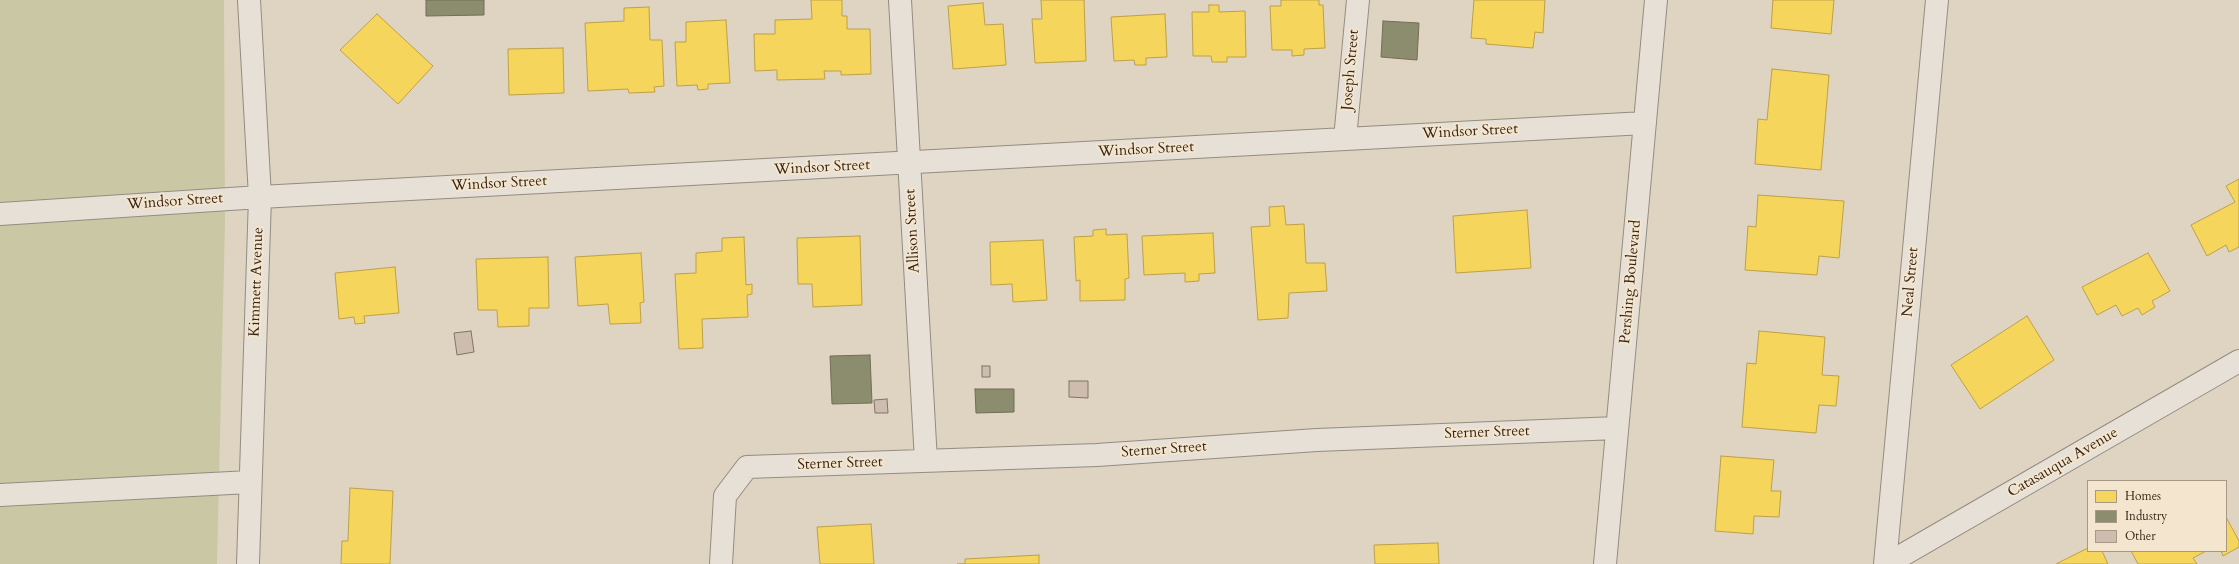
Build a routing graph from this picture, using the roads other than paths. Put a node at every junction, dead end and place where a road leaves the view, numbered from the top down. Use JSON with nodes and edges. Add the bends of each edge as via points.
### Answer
{"nodes":[{"id":1,"x":249,"y":0,"type":"edge"},
{"id":2,"x":900,"y":0,"type":"edge"},
{"id":3,"x":1358,"y":0,"type":"edge"},
{"id":4,"x":1656,"y":0,"type":"edge"},
{"id":5,"x":1937,"y":0,"type":"edge"},
{"id":6,"x":1645,"y":123,"type":"junction"},
{"id":7,"x":1345,"y":139,"type":"junction"},
{"id":8,"x":909,"y":163,"type":"junction"},
{"id":9,"x":260,"y":196,"type":"junction"},
{"id":10,"x":0,"y":214,"type":"edge"},
{"id":11,"x":2239,"y":361,"type":"edge"},
{"id":12,"x":1617,"y":428,"type":"junction"},
{"id":13,"x":926,"y":461,"type":"junction"},
{"id":14,"x":250,"y":482,"type":"junction"},
{"id":15,"x":0,"y":495,"type":"edge"},
{"id":16,"x":248,"y":564,"type":"edge"},
{"id":17,"x":721,"y":564,"type":"edge"},
{"id":18,"x":1605,"y":564,"type":"edge"},
{"id":19,"x":1886,"y":564,"type":"edge"}],
"edges":[{"from":1,"to":9,"type":"street","name":"Kimmett Avenue"},
{"from":2,"to":8,"type":"street","name":"Allison Street"},
{"from":3,"to":7,"type":"street","name":"Joseph Street"},
{"from":4,"to":6,"type":"street","name":"Pershing Boulevard"},
{"from":5,"to":19,"type":"street","name":"Neal Street"},
{"from":6,"to":7,"type":"street","name":"Windsor Street"},
{"from":6,"to":12,"type":"street","name":"Pershing Boulevard"},
{"from":7,"to":8,"type":"street","name":"Windsor Street"},
{"from":8,"to":9,"type":"street","name":"Windsor Street"},
{"from":8,"to":13,"type":"street","name":"Allison Street"},
{"from":9,"to":10,"type":"street","name":"Windsor Street"},
{"from":9,"to":14,"type":"street","name":"Kimmett Avenue"},
{"from":11,"to":19,"type":"street","name":"Catasauqua Avenue"},
{"from":12,"to":13,"type":"street","name":"Sterner Street","via":[[1317,440],[1097,455]]},
{"from":12,"to":18,"type":"street","name":"Pershing Boulevard"},
{"from":13,"to":17,"type":"street","name":"Sterner Street","via":[[747,467],[725,496]]},
{"from":14,"to":15,"type":"street"},
{"from":14,"to":16,"type":"street","name":"Kimmett Avenue"}]}
